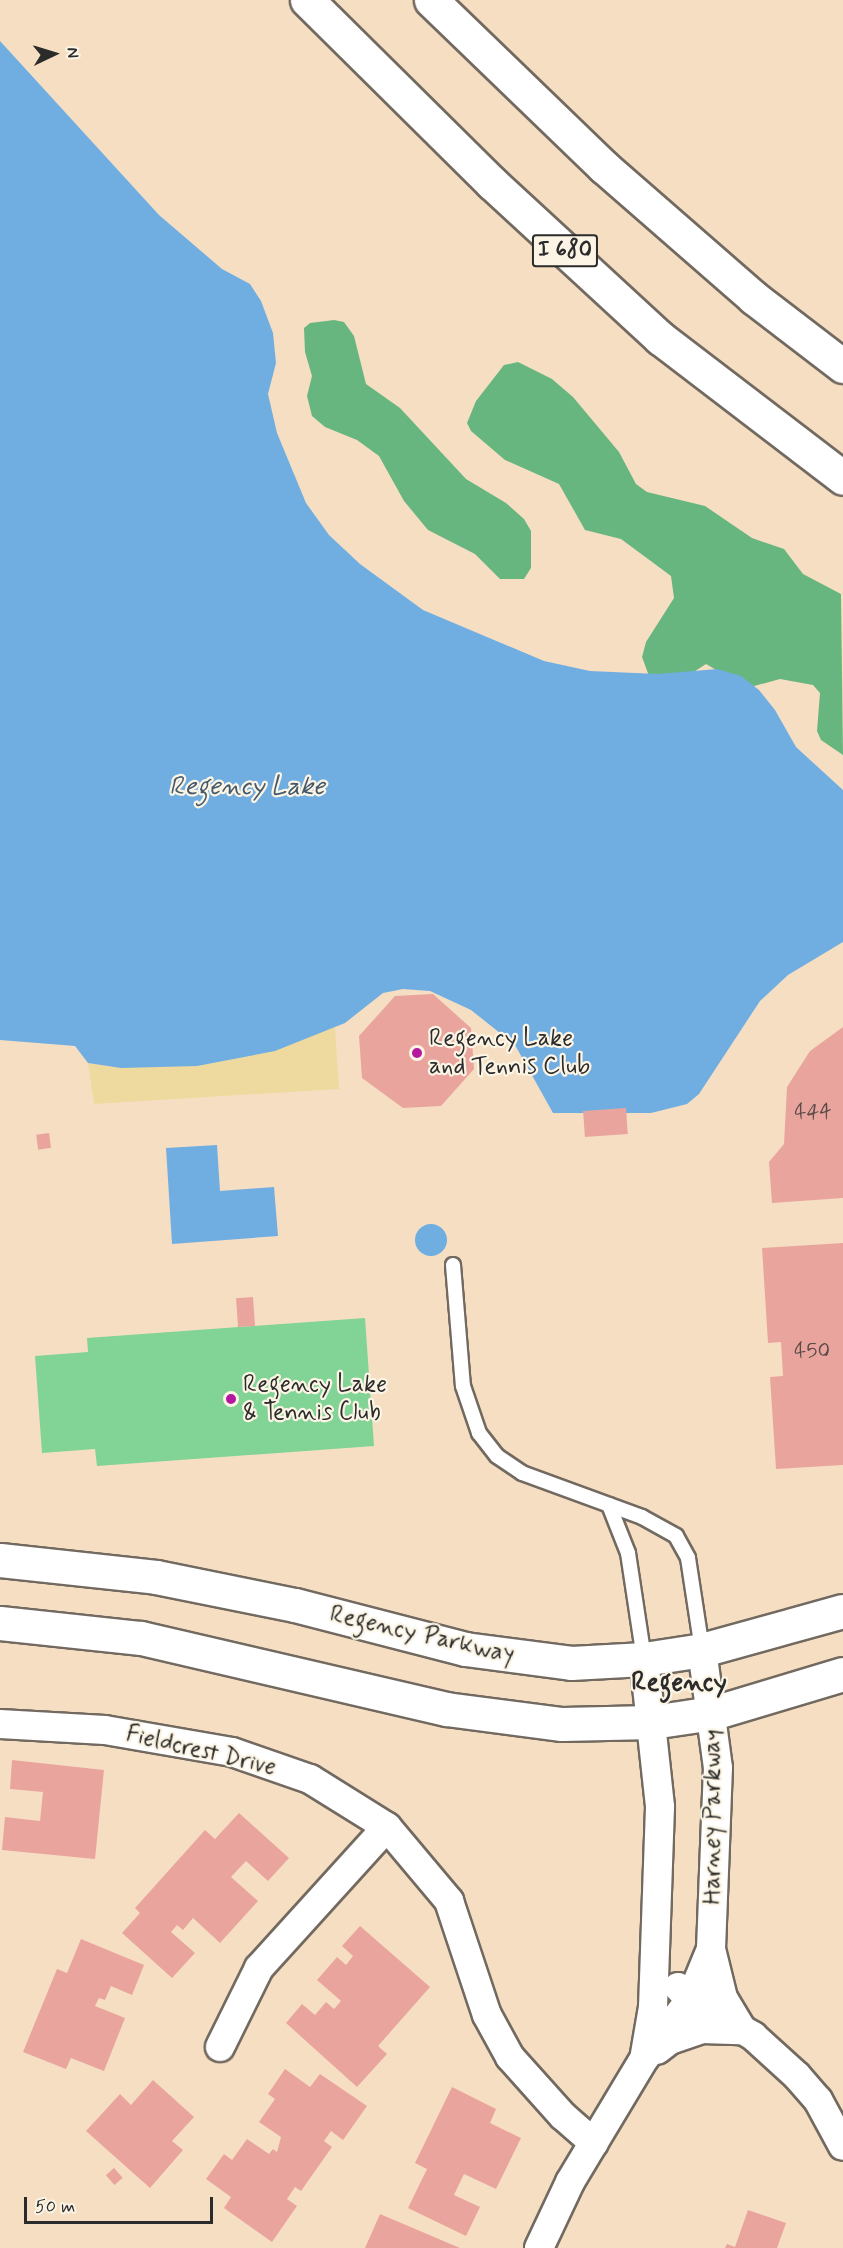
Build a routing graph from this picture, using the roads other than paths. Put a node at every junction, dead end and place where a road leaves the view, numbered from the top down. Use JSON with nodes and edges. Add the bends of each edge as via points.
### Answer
{"nodes":[{"id":1,"x":307,"y":0,"type":"edge"},
{"id":2,"x":430,"y":0,"type":"edge"},
{"id":3,"x":843,"y":366,"type":"edge"},
{"id":4,"x":843,"y":478,"type":"edge"},
{"id":5,"x":453,"y":1265,"type":"dead end"},
{"id":6,"x":609,"y":1505,"type":"junction"},
{"id":7,"x":0,"y":1560,"type":"edge"},
{"id":8,"x":843,"y":1611,"type":"edge"},
{"id":9,"x":0,"y":1623,"type":"edge"},
{"id":10,"x":702,"y":1650,"type":"junction"},
{"id":11,"x":644,"y":1659,"type":"junction"},
{"id":12,"x":843,"y":1674,"type":"edge"},
{"id":13,"x":713,"y":1713,"type":"junction"},
{"id":14,"x":652,"y":1722,"type":"junction"},
{"id":15,"x":0,"y":1724,"type":"edge"},
{"id":16,"x":387,"y":1827,"type":"junction"},
{"id":17,"x":657,"y":1945,"type":"junction"},
{"id":18,"x":711,"y":1949,"type":"junction"},
{"id":19,"x":690,"y":2000,"type":"junction"},
{"id":20,"x":742,"y":2030,"type":"junction"},
{"id":21,"x":220,"y":2047,"type":"dead end"},
{"id":22,"x":645,"y":2059,"type":"junction"},
{"id":23,"x":594,"y":2143,"type":"junction"},
{"id":24,"x":843,"y":2146,"type":"edge"},
{"id":25,"x":539,"y":2248,"type":"edge"}],
"edges":[{"from":1,"to":4,"type":"main road","number":"I 680","via":[[492,183],[660,338]]},
{"from":2,"to":3,"type":"main road","via":[[604,167],[754,298]]},
{"from":5,"to":6,"type":"lane","via":[[463,1386],[479,1433],[497,1456],[517,1470]]},
{"from":6,"to":10,"type":"lane","via":[[660,1525],[682,1545],[690,1569]]},
{"from":6,"to":11,"type":"lane","via":[[628,1552]]},
{"from":7,"to":11,"type":"main road","name":"Regency Parkway","via":[[123,1572],[221,1590],[498,1655],[571,1663]]},
{"from":8,"to":10,"type":"main road","name":"Regency Parkway"},
{"from":9,"to":14,"type":"main road","via":[[75,1629],[172,1644],[476,1715],[562,1724]]},
{"from":10,"to":11,"type":"main road","name":"Regency Parkway"},
{"from":10,"to":13,"type":"street","name":"Harney Parkway"},
{"from":11,"to":14,"type":"street"},
{"from":12,"to":13,"type":"main road"},
{"from":13,"to":14,"type":"main road"},
{"from":13,"to":18,"type":"street","name":"Harney Parkway","via":[[719,1798]]},
{"from":14,"to":17,"type":"street","via":[[660,1807]]},
{"from":15,"to":16,"type":"street","name":"Fieldcrest Drive","via":[[105,1730],[232,1752],[310,1779]]},
{"from":16,"to":21,"type":"street","via":[[259,1968]]},
{"from":16,"to":23,"type":"street","name":"Fieldcrest Drive","via":[[449,1900],[487,2015],[510,2057],[563,2116]]},
{"from":17,"to":19,"type":"street","via":[[674,1982]]},
{"from":17,"to":22,"type":"street"},
{"from":18,"to":19,"type":"street","name":"Harney Parkway"},
{"from":18,"to":20,"type":"street","name":"Harney Parkway","via":[[723,1998]]},
{"from":19,"to":20,"type":"street"},
{"from":19,"to":22,"type":"street","name":"Harney Parkway"},
{"from":20,"to":22,"type":"street","via":[[719,2028],[686,2033]]},
{"from":20,"to":24,"type":"street","via":[[797,2076],[818,2100]]},
{"from":22,"to":23,"type":"street","name":"Harney Parkway"},
{"from":23,"to":25,"type":"street","name":"Harney Parkway"}]}
